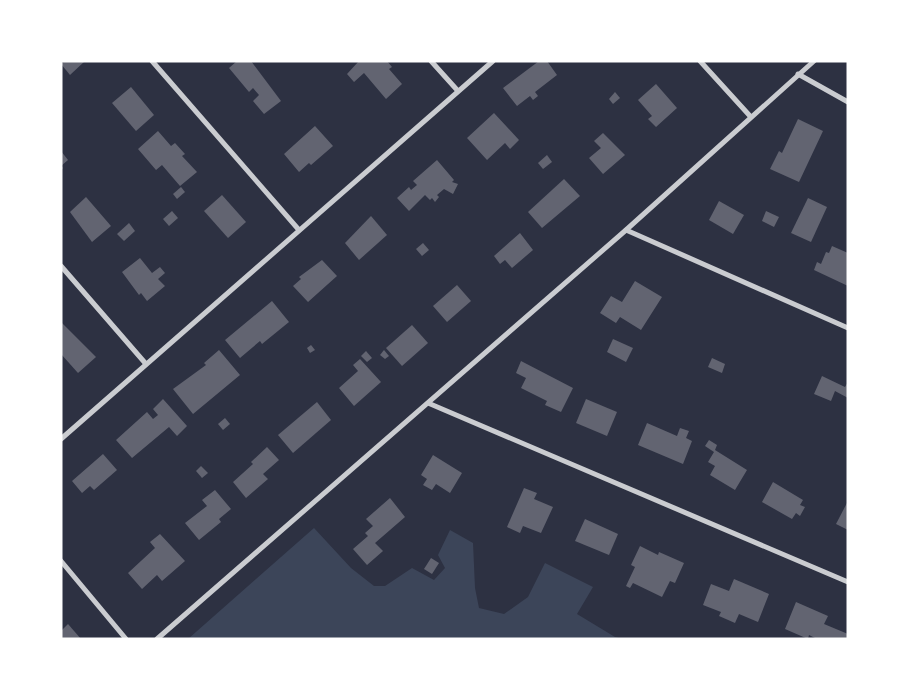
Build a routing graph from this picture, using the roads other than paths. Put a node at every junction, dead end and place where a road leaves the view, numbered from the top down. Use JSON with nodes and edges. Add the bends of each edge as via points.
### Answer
{"nodes":[{"id":1,"x":152,"y":61,"type":"edge"},
{"id":2,"x":431,"y":61,"type":"edge"},
{"id":3,"x":493,"y":61,"type":"edge"},
{"id":4,"x":700,"y":61,"type":"edge"},
{"id":5,"x":814,"y":61,"type":"edge"},
{"id":6,"x":798,"y":74,"type":"junction"},
{"id":7,"x":458,"y":91,"type":"junction"},
{"id":8,"x":848,"y":102,"type":"edge"},
{"id":9,"x":750,"y":116,"type":"junction"},
{"id":10,"x":299,"y":230,"type":"junction"},
{"id":11,"x":626,"y":230,"type":"junction"},
{"id":12,"x":61,"y":266,"type":"edge"},
{"id":13,"x":848,"y":328,"type":"edge"},
{"id":14,"x":146,"y":364,"type":"junction"},
{"id":15,"x":428,"y":403,"type":"junction"},
{"id":16,"x":61,"y":439,"type":"edge"},
{"id":17,"x":61,"y":561,"type":"edge"},
{"id":18,"x":848,"y":582,"type":"edge"},
{"id":19,"x":126,"y":639,"type":"edge"},
{"id":20,"x":157,"y":639,"type":"edge"}],
"edges":[{"from":1,"to":10,"type":"street"},
{"from":2,"to":7,"type":"street"},
{"from":3,"to":7,"type":"street"},
{"from":4,"to":9,"type":"street"},
{"from":5,"to":6,"type":"street"},
{"from":6,"to":8,"type":"street"},
{"from":6,"to":9,"type":"street"},
{"from":7,"to":10,"type":"street"},
{"from":9,"to":11,"type":"street"},
{"from":10,"to":14,"type":"street"},
{"from":11,"to":13,"type":"street"},
{"from":11,"to":15,"type":"street"},
{"from":12,"to":14,"type":"street"},
{"from":14,"to":16,"type":"street"},
{"from":15,"to":18,"type":"street"},
{"from":15,"to":20,"type":"street"},
{"from":17,"to":19,"type":"street"}]}
